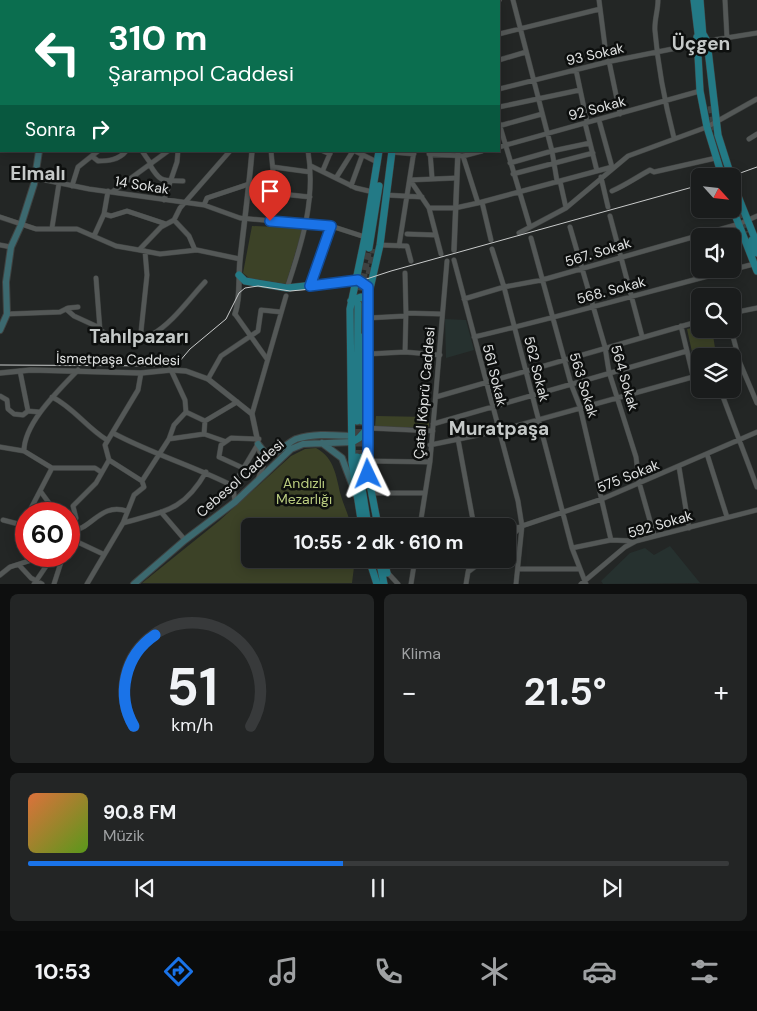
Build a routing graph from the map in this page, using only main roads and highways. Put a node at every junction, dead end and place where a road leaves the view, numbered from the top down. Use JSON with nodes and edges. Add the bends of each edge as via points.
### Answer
{"nodes":[{"id":1,"x":694,"y":0,"type":"edge"},
{"id":2,"x":700,"y":0,"type":"edge"},
{"id":3,"x":701,"y":39,"type":"junction"},
{"id":4,"x":709,"y":107,"type":"junction"},
{"id":5,"x":39,"y":152,"type":"edge"},
{"id":6,"x":380,"y":152,"type":"edge"},
{"id":7,"x":380,"y":152,"type":"edge"},
{"id":8,"x":391,"y":152,"type":"edge"},
{"id":9,"x":391,"y":152,"type":"edge"},
{"id":10,"x":719,"y":168,"type":"edge"},
{"id":11,"x":729,"y":168,"type":"edge"},
{"id":12,"x":741,"y":203,"type":"edge"},
{"id":13,"x":737,"y":218,"type":"edge"},
{"id":14,"x":757,"y":244,"type":"edge"},
{"id":15,"x":375,"y":249,"type":"junction"},
{"id":16,"x":361,"y":253,"type":"junction"},
{"id":17,"x":757,"y":254,"type":"edge"},
{"id":18,"x":756,"y":265,"type":"edge"},
{"id":19,"x":357,"y":272,"type":"junction"},
{"id":20,"x":239,"y":275,"type":"road end"},
{"id":21,"x":356,"y":280,"type":"junction"},
{"id":22,"x":345,"y":282,"type":"junction"},
{"id":23,"x":362,"y":301,"type":"junction"},
{"id":24,"x":0,"y":330,"type":"edge"},
{"id":25,"x":357,"y":422,"type":"junction"},
{"id":26,"x":368,"y":428,"type":"junction"},
{"id":27,"x":340,"y":436,"type":"junction"},
{"id":28,"x":354,"y":439,"type":"junction"},
{"id":29,"x":258,"y":442,"type":"road end"},
{"id":30,"x":321,"y":442,"type":"junction"},
{"id":31,"x":362,"y":456,"type":"junction"},
{"id":32,"x":356,"y":496,"type":"junction"},
{"id":33,"x":360,"y":518,"type":"edge"},
{"id":34,"x":367,"y":518,"type":"edge"},
{"id":35,"x":371,"y":518,"type":"edge"},
{"id":36,"x":376,"y":518,"type":"edge"},
{"id":37,"x":372,"y":568,"type":"edge"},
{"id":38,"x":375,"y":568,"type":"edge"},
{"id":39,"x":381,"y":568,"type":"edge"},
{"id":40,"x":386,"y":568,"type":"edge"},
{"id":41,"x":377,"y":582,"type":"edge"},
{"id":42,"x":134,"y":584,"type":"edge"},
{"id":43,"x":384,"y":584,"type":"edge"},
{"id":44,"x":389,"y":584,"type":"edge"}],
"edges":[{"from":1,"to":3,"type":"main road"},
{"from":2,"to":3,"type":"main road"},
{"from":3,"to":4,"type":"main road"},
{"from":3,"to":4,"type":"main road","via":[[700,91]]},
{"from":4,"to":10,"type":"main road","via":[[707,127]]},
{"from":4,"to":11,"type":"main road"},
{"from":5,"to":24,"type":"main road","via":[[35,178],[11,247],[6,282],[7,314]]},
{"from":6,"to":16,"type":"main road"},
{"from":7,"to":15,"type":"main road"},
{"from":8,"to":15,"type":"main road"},
{"from":9,"to":15,"type":"main road"},
{"from":12,"to":14,"type":"main road"},
{"from":13,"to":18,"type":"main road"},
{"from":15,"to":16,"type":"main road","via":[[368,258]]},
{"from":15,"to":23,"type":"main road","via":[[371,283]]},
{"from":16,"to":19,"type":"main road"},
{"from":17,"to":18,"type":"main road","via":[[748,233]]},
{"from":19,"to":21,"type":"main road"},
{"from":19,"to":22,"type":"main road"},
{"from":20,"to":22,"type":"main road","via":[[245,282],[287,288]]},
{"from":21,"to":22,"type":"main road"},
{"from":21,"to":23,"type":"main road","via":[[355,289]]},
{"from":21,"to":23,"type":"main road","via":[[366,284]]},
{"from":23,"to":25,"type":"main road"},
{"from":23,"to":26,"type":"main road","via":[[368,318]]},
{"from":25,"to":27,"type":"main road"},
{"from":25,"to":28,"type":"main road"},
{"from":26,"to":28,"type":"main road"},
{"from":26,"to":31,"type":"main road"},
{"from":27,"to":28,"type":"main road","name":"Cebesol Caddesi"},
{"from":27,"to":29,"type":"main road","name":"Cebesol Caddesi","via":[[307,436],[288,443],[275,453],[265,453]]},
{"from":28,"to":30,"type":"main road","name":"Cebesol Caddesi"},
{"from":28,"to":31,"type":"main road"},
{"from":28,"to":31,"type":"main road"},
{"from":30,"to":32,"type":"main road","via":[[342,458]]},
{"from":30,"to":42,"type":"main road","name":"Cebesol Caddesi","via":[[303,444],[290,450],[235,502]]},
{"from":31,"to":32,"type":"main road"},
{"from":31,"to":34,"type":"main road"},
{"from":31,"to":35,"type":"main road"},
{"from":31,"to":36,"type":"main road"},
{"from":32,"to":33,"type":"main road"},
{"from":37,"to":41,"type":"main road"},
{"from":38,"to":41,"type":"main road"},
{"from":39,"to":43,"type":"main road"},
{"from":40,"to":44,"type":"main road"}]}
